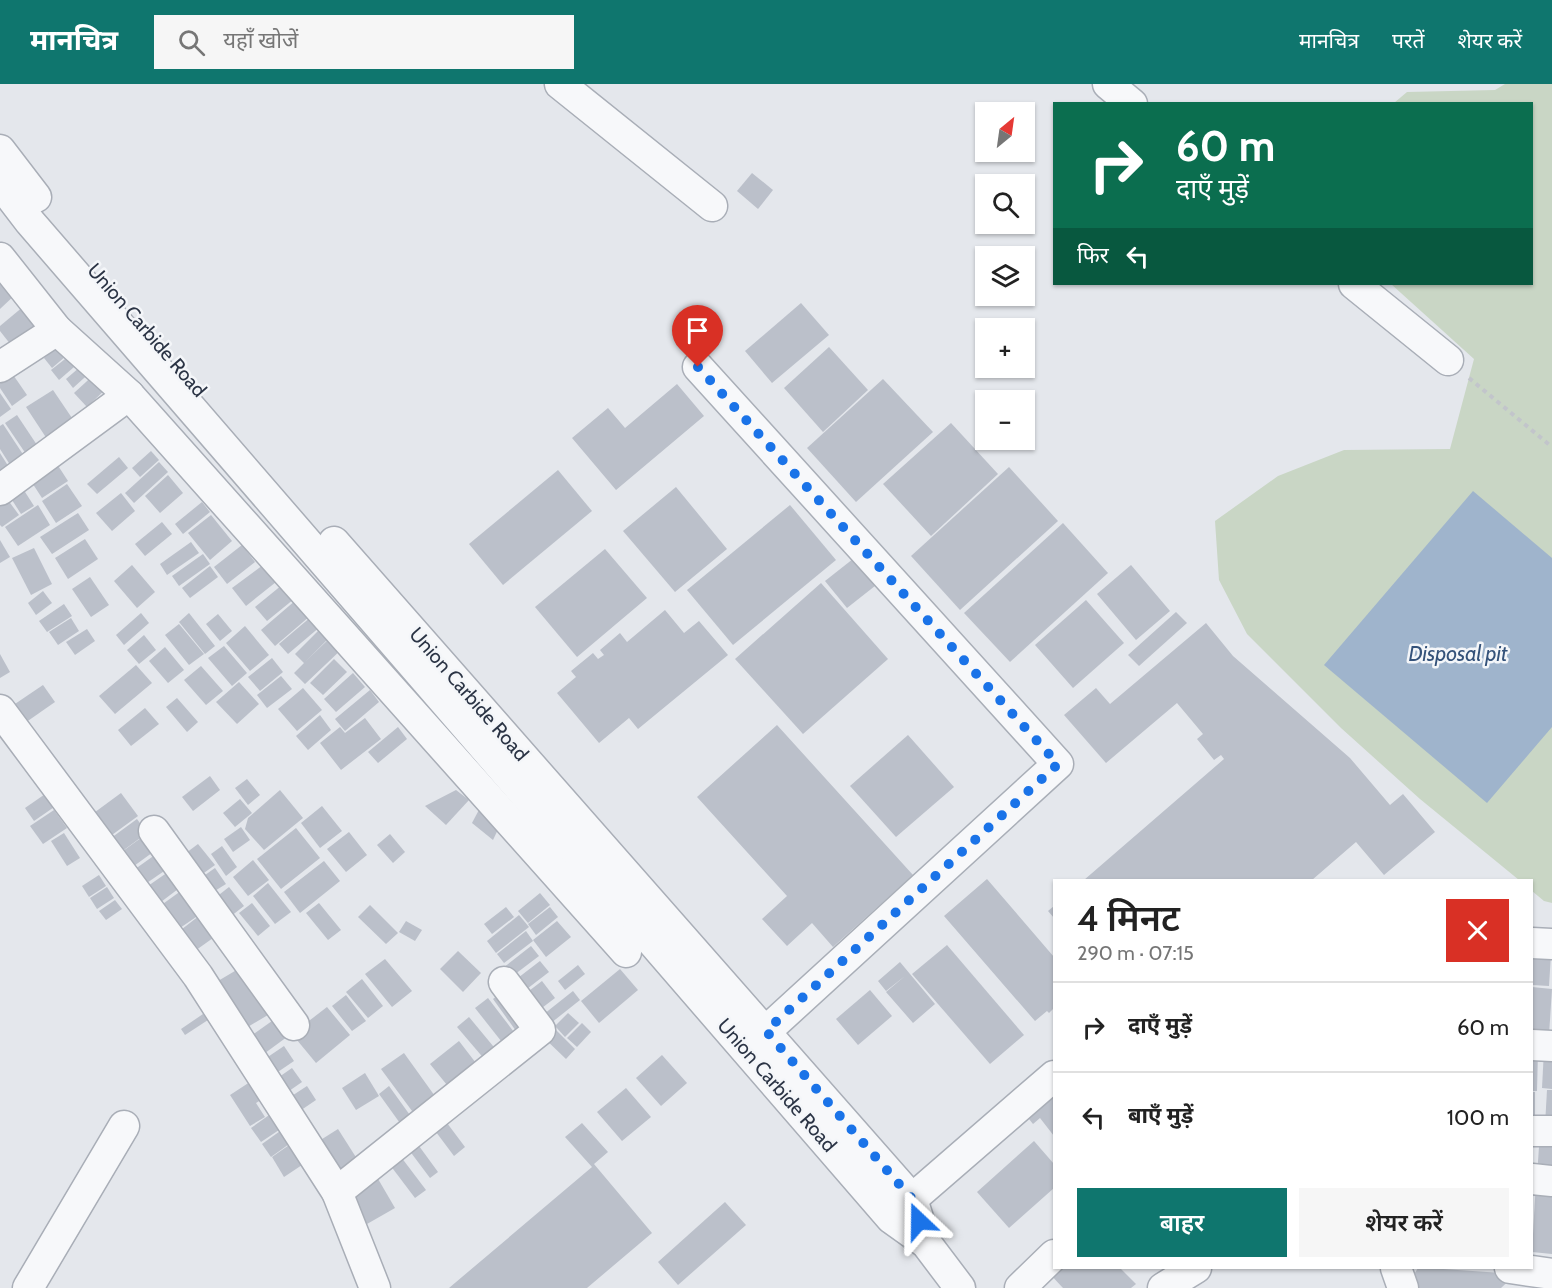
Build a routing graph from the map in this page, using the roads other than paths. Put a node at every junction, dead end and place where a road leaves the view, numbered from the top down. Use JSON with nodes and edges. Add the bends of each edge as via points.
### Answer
{"nodes":[{"id":1,"x":560,"y":84,"type":"edge"},
{"id":2,"x":1108,"y":84,"type":"edge"},
{"id":3,"x":1130,"y":102,"type":"edge"},
{"id":4,"x":0,"y":150,"type":"edge"},
{"id":5,"x":0,"y":183,"type":"edge"},
{"id":6,"x":712,"y":206,"type":"dead end"},
{"id":7,"x":0,"y":258,"type":"edge"},
{"id":8,"x":1355,"y":285,"type":"edge"},
{"id":9,"x":57,"y":330,"type":"junction"},
{"id":10,"x":1448,"y":360,"type":"road end"},
{"id":11,"x":0,"y":367,"type":"edge"},
{"id":12,"x":698,"y":367,"type":"dead end"},
{"id":13,"x":129,"y":395,"type":"junction"},
{"id":14,"x":0,"y":489,"type":"edge"},
{"id":15,"x":0,"y":710,"type":"edge"},
{"id":16,"x":154,"y":831,"type":"dead end"},
{"id":17,"x":1533,"y":943,"type":"edge"},
{"id":18,"x":1552,"y":944,"type":"edge"},
{"id":19,"x":626,"y":952,"type":"dead end"},
{"id":20,"x":242,"y":954,"type":"junction"},
{"id":21,"x":198,"y":976,"type":"junction"},
{"id":22,"x":504,"y":982,"type":"dead end"},
{"id":23,"x":294,"y":1025,"type":"dead end"},
{"id":24,"x":756,"y":1040,"type":"junction"},
{"id":25,"x":1533,"y":1045,"type":"edge"},
{"id":26,"x":1552,"y":1046,"type":"edge"},
{"id":27,"x":1053,"y":1077,"type":"edge"},
{"id":28,"x":124,"y":1126,"type":"dead end"},
{"id":29,"x":1533,"y":1131,"type":"edge"},
{"id":30,"x":1552,"y":1131,"type":"edge"},
{"id":31,"x":1533,"y":1179,"type":"edge"},
{"id":32,"x":1552,"y":1180,"type":"edge"},
{"id":33,"x":336,"y":1192,"type":"junction"},
{"id":34,"x":902,"y":1208,"type":"junction"},
{"id":35,"x":1053,"y":1257,"type":"edge"},
{"id":36,"x":1195,"y":1269,"type":"edge"},
{"id":37,"x":1395,"y":1269,"type":"edge"},
{"id":38,"x":1516,"y":1269,"type":"edge"},
{"id":39,"x":1552,"y":1275,"type":"edge"},
{"id":40,"x":28,"y":1288,"type":"edge"},
{"id":41,"x":375,"y":1288,"type":"edge"},
{"id":42,"x":960,"y":1288,"type":"edge"},
{"id":43,"x":1020,"y":1288,"type":"edge"},
{"id":44,"x":1163,"y":1288,"type":"edge"},
{"id":45,"x":1403,"y":1288,"type":"edge"}],
"edges":[{"from":1,"to":6,"type":"street"},
{"from":2,"to":3,"type":"street"},
{"from":4,"to":24,"type":"street","name":"Union Carbide Road","via":[[72,243]]},
{"from":5,"to":24,"type":"street","name":"Union Carbide Road","via":[[53,249]]},
{"from":7,"to":9,"type":"street"},
{"from":8,"to":10,"type":"street"},
{"from":9,"to":11,"type":"street"},
{"from":9,"to":13,"type":"street"},
{"from":12,"to":24,"type":"street","via":[[1058,764]]},
{"from":13,"to":14,"type":"street"},
{"from":13,"to":19,"type":"street"},
{"from":15,"to":21,"type":"street"},
{"from":16,"to":20,"type":"street"},
{"from":17,"to":18,"type":"street"},
{"from":20,"to":21,"type":"street"},
{"from":20,"to":23,"type":"street"},
{"from":21,"to":33,"type":"street"},
{"from":22,"to":33,"type":"street","via":[[540,1030]]},
{"from":24,"to":34,"type":"street","name":"Union Carbide Road"},
{"from":25,"to":26,"type":"street"},
{"from":27,"to":34,"type":"street"},
{"from":28,"to":40,"type":"street"},
{"from":29,"to":30,"type":"street"},
{"from":31,"to":32,"type":"street"},
{"from":33,"to":41,"type":"street"},
{"from":34,"to":42,"type":"street","name":"Union Carbide Road"},
{"from":35,"to":43,"type":"street"},
{"from":36,"to":44,"type":"street"},
{"from":37,"to":45,"type":"street"},
{"from":38,"to":39,"type":"street"}]}
